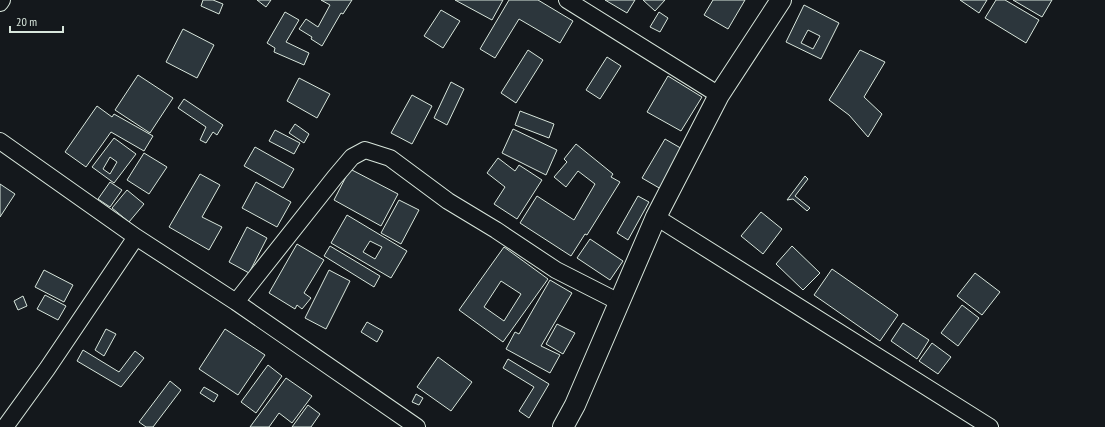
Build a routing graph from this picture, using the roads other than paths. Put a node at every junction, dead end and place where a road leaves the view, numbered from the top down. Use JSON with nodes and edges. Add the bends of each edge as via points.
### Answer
{"nodes":[{"id":1,"x":2,"y":0,"type":"edge"},
{"id":2,"x":567,"y":0,"type":"edge"},
{"id":3,"x":781,"y":0,"type":"edge"},
{"id":4,"x":0,"y":2,"type":"edge"},
{"id":5,"x":718,"y":95,"type":"junction"},
{"id":6,"x":0,"y":141,"type":"edge"},
{"id":7,"x":656,"y":217,"type":"junction"},
{"id":8,"x":136,"y":236,"type":"junction"},
{"id":9,"x":236,"y":302,"type":"junction"},
{"id":10,"x":619,"y":302,"type":"junction"},
{"id":11,"x":5,"y":427,"type":"edge"},
{"id":12,"x":417,"y":427,"type":"edge"},
{"id":13,"x":563,"y":427,"type":"edge"},
{"id":14,"x":990,"y":427,"type":"edge"}],
"edges":[{"from":1,"to":4,"type":"street"},
{"from":2,"to":5,"type":"street"},
{"from":3,"to":5,"type":"street"},
{"from":5,"to":7,"type":"street"},
{"from":6,"to":8,"type":"street"},
{"from":7,"to":10,"type":"street"},
{"from":7,"to":14,"type":"street"},
{"from":8,"to":9,"type":"street"},
{"from":8,"to":11,"type":"street"},
{"from":9,"to":10,"type":"street","via":[[335,177],[352,157],[365,150],[390,158],[448,201],[556,270]]},
{"from":9,"to":12,"type":"street"},
{"from":10,"to":13,"type":"street","via":[[575,406]]}]}
